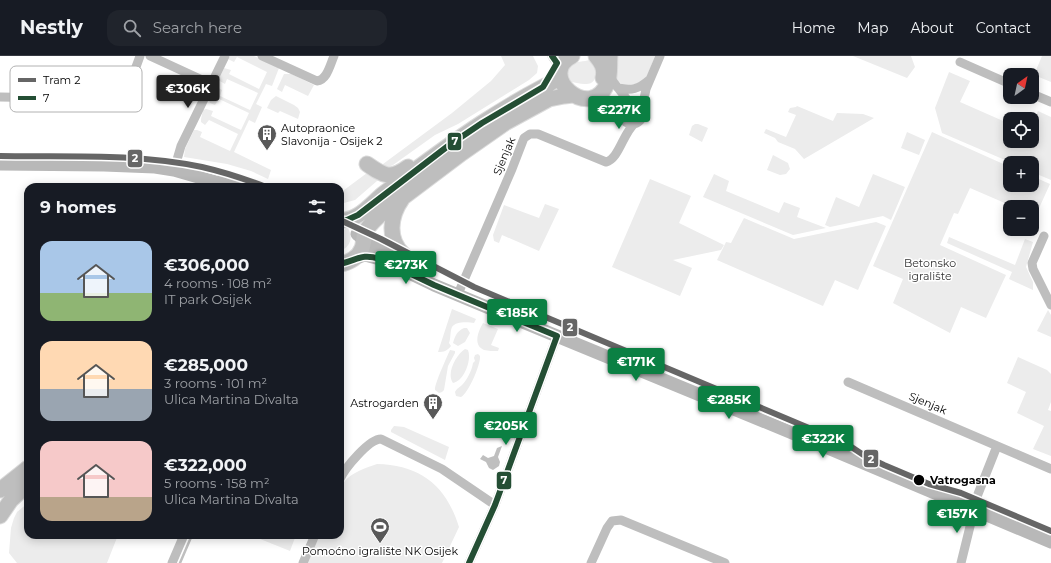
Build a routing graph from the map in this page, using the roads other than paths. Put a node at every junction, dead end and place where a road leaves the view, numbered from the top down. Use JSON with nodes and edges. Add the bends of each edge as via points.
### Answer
{"nodes":[{"id":1,"x":140,"y":56,"type":"edge"},
{"id":2,"x":150,"y":56,"type":"edge"},
{"id":3,"x":225,"y":56,"type":"edge"},
{"id":4,"x":262,"y":56,"type":"edge"},
{"id":5,"x":334,"y":56,"type":"edge"},
{"id":6,"x":572,"y":56,"type":"edge"},
{"id":7,"x":660,"y":56,"type":"edge"},
{"id":8,"x":960,"y":62,"type":"dead end"},
{"id":9,"x":558,"y":64,"type":"edge"},
{"id":10,"x":136,"y":66,"type":"edge"},
{"id":11,"x":606,"y":66,"type":"edge"},
{"id":12,"x":650,"y":79,"type":"junction"},
{"id":13,"x":1003,"y":81,"type":"edge"},
{"id":14,"x":211,"y":84,"type":"junction"},
{"id":15,"x":646,"y":88,"type":"junction"},
{"id":16,"x":569,"y":92,"type":"junction"},
{"id":17,"x":546,"y":93,"type":"junction"},
{"id":18,"x":0,"y":97,"type":"edge"},
{"id":19,"x":10,"y":97,"type":"edge"},
{"id":20,"x":596,"y":97,"type":"junction"},
{"id":21,"x":1039,"y":97,"type":"edge"},
{"id":22,"x":630,"y":102,"type":"junction"},
{"id":23,"x":1051,"y":102,"type":"edge"},
{"id":24,"x":642,"y":109,"type":"junction"},
{"id":25,"x":622,"y":115,"type":"junction"},
{"id":26,"x":635,"y":123,"type":"junction"},
{"id":27,"x":624,"y":137,"type":"junction"},
{"id":28,"x":431,"y":158,"type":"junction"},
{"id":29,"x":0,"y":164,"type":"edge"},
{"id":30,"x":367,"y":164,"type":"dead end"},
{"id":31,"x":174,"y":170,"type":"junction"},
{"id":32,"x":219,"y":183,"type":"edge"},
{"id":33,"x":241,"y":183,"type":"edge"},
{"id":34,"x":404,"y":196,"type":"junction"},
{"id":35,"x":376,"y":209,"type":"junction"},
{"id":36,"x":344,"y":217,"type":"edge"},
{"id":37,"x":344,"y":218,"type":"edge"},
{"id":38,"x":1044,"y":236,"type":"dead end"},
{"id":39,"x":360,"y":237,"type":"junction"},
{"id":40,"x":344,"y":256,"type":"edge"},
{"id":41,"x":355,"y":258,"type":"junction"},
{"id":42,"x":344,"y":263,"type":"edge"},
{"id":43,"x":424,"y":273,"type":"junction"},
{"id":44,"x":458,"y":294,"type":"junction"},
{"id":45,"x":1051,"y":305,"type":"edge"},
{"id":46,"x":557,"y":336,"type":"junction"},
{"id":47,"x":848,"y":382,"type":"dead end"},
{"id":48,"x":998,"y":446,"type":"junction"},
{"id":49,"x":1051,"y":469,"type":"edge"},
{"id":50,"x":24,"y":472,"type":"edge"},
{"id":51,"x":344,"y":473,"type":"edge"},
{"id":52,"x":24,"y":486,"type":"edge"},
{"id":53,"x":2,"y":496,"type":"edge"},
{"id":54,"x":495,"y":505,"type":"junction"},
{"id":55,"x":973,"y":509,"type":"junction"},
{"id":56,"x":0,"y":516,"type":"edge"},
{"id":57,"x":182,"y":539,"type":"edge"},
{"id":58,"x":313,"y":539,"type":"edge"},
{"id":59,"x":1051,"y":542,"type":"edge"},
{"id":60,"x":721,"y":562,"type":"edge"},
{"id":61,"x":172,"y":563,"type":"edge"},
{"id":62,"x":303,"y":563,"type":"edge"},
{"id":63,"x":469,"y":563,"type":"edge"},
{"id":64,"x":591,"y":563,"type":"edge"},
{"id":65,"x":961,"y":563,"type":"edge"}],
"edges":[{"from":1,"to":10,"type":"street"},
{"from":2,"to":14,"type":"street"},
{"from":3,"to":14,"type":"street"},
{"from":4,"to":5,"type":"street","via":[[316,81],[325,76]]},
{"from":6,"to":9,"type":"main road"},
{"from":7,"to":12,"type":"street"},
{"from":8,"to":13,"type":"street"},
{"from":9,"to":16,"type":"main road","via":[[561,79]]},
{"from":9,"to":17,"type":"main road","via":[[554,81]]},
{"from":11,"to":12,"type":"street","via":[[634,89]]},
{"from":11,"to":16,"type":"main road","via":[[601,80],[592,90],[572,88]]},
{"from":11,"to":20,"type":"main road","via":[[606,86]]},
{"from":11,"to":22,"type":"street"},
{"from":12,"to":15,"type":"street"},
{"from":14,"to":31,"type":"street","via":[[178,154]]},
{"from":15,"to":22,"type":"street"},
{"from":15,"to":24,"type":"street"},
{"from":16,"to":17,"type":"main road"},
{"from":16,"to":20,"type":"main road","via":[[582,98]]},
{"from":17,"to":28,"type":"main road","via":[[482,123]]},
{"from":17,"to":34,"type":"main road"},
{"from":18,"to":19,"type":"street"},
{"from":20,"to":25,"type":"street","via":[[610,101],[619,108]]},
{"from":21,"to":23,"type":"street"},
{"from":22,"to":24,"type":"street","via":[[638,104]]},
{"from":22,"to":25,"type":"street","via":[[623,106]]},
{"from":24,"to":26,"type":"street","via":[[641,118]]},
{"from":25,"to":26,"type":"street","via":[[628,123]]},
{"from":25,"to":27,"type":"street"},
{"from":26,"to":27,"type":"street","name":"Sjenjak"},
{"from":27,"to":44,"type":"street","name":"Sjenjak","via":[[613,158],[606,162],[538,134],[530,134],[524,138]]},
{"from":28,"to":30,"type":"main road","via":[[417,160],[403,171],[391,176]]},
{"from":28,"to":35,"type":"main road"},
{"from":29,"to":31,"type":"street","via":[[138,166]]},
{"from":31,"to":32,"type":"street"},
{"from":31,"to":33,"type":"street","via":[[194,170]]},
{"from":34,"to":35,"type":"main road"},
{"from":34,"to":43,"type":"main road","via":[[394,213],[392,233],[402,254]]},
{"from":35,"to":36,"type":"main road","via":[[354,212]]},
{"from":35,"to":39,"type":"main road"},
{"from":37,"to":39,"type":"main road","via":[[356,227]]},
{"from":38,"to":45,"type":"street","via":[[1032,263],[1032,269]]},
{"from":39,"to":40,"type":"main road","via":[[354,248]]},
{"from":39,"to":41,"type":"main road","via":[[362,250]]},
{"from":39,"to":43,"type":"street"},
{"from":41,"to":42,"type":"main road"},
{"from":41,"to":44,"type":"street","via":[[365,255],[380,259]]},
{"from":43,"to":44,"type":"street"},
{"from":44,"to":46,"type":"street"},
{"from":46,"to":54,"type":"street"},
{"from":46,"to":55,"type":"street"},
{"from":47,"to":48,"type":"street","name":"Sjenjak"},
{"from":48,"to":49,"type":"street","name":"Sjenjak"},
{"from":48,"to":55,"type":"street"},
{"from":50,"to":53,"type":"main road"},
{"from":51,"to":54,"type":"street","via":[[352,461],[381,439],[442,469]]},
{"from":52,"to":53,"type":"main road"},
{"from":53,"to":56,"type":"main road"},
{"from":54,"to":63,"type":"street"},
{"from":55,"to":59,"type":"street"},
{"from":55,"to":65,"type":"street"},
{"from":57,"to":61,"type":"street"},
{"from":58,"to":62,"type":"street"},
{"from":60,"to":64,"type":"street","via":[[621,520],[612,521],[607,528]]}]}
